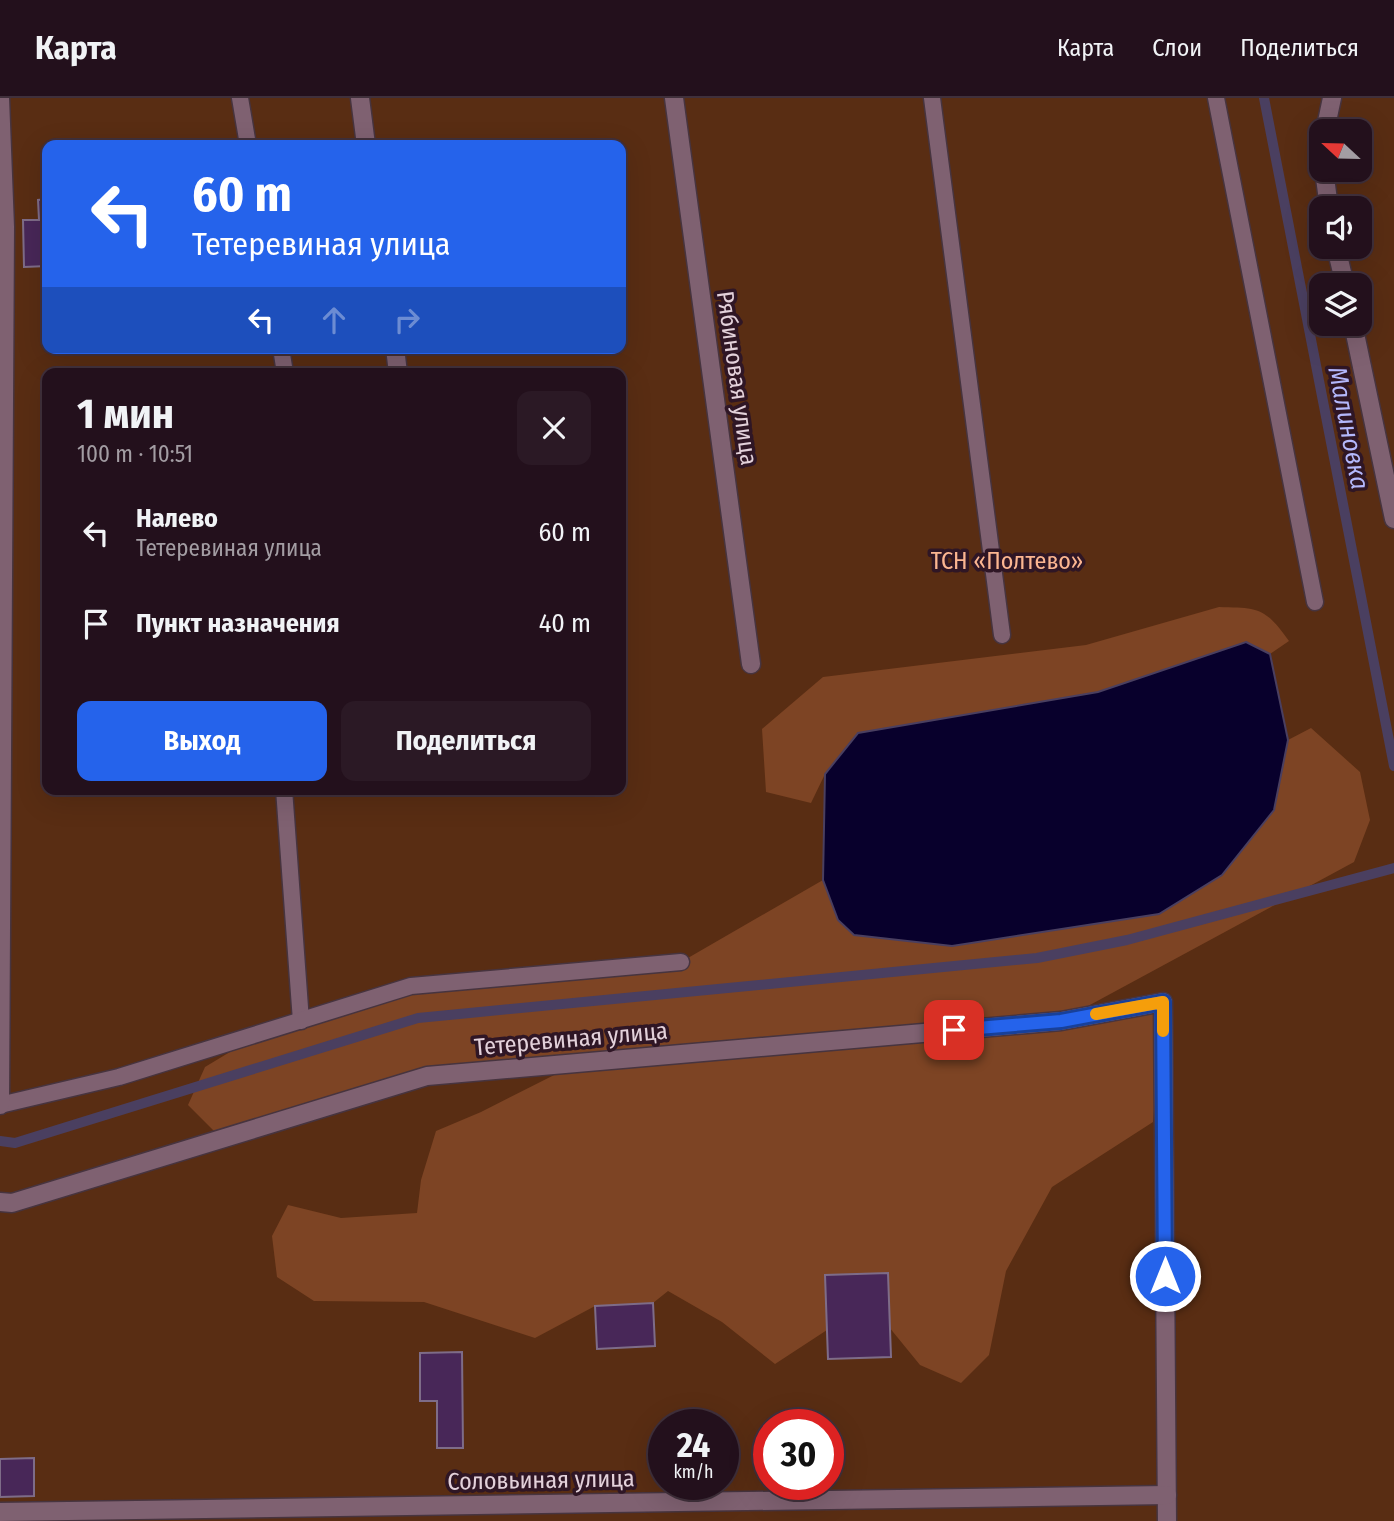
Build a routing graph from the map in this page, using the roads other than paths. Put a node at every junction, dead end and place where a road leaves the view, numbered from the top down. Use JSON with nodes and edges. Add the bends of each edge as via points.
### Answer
{"nodes":[{"id":1,"x":0,"y":98,"type":"edge"},
{"id":2,"x":240,"y":98,"type":"edge"},
{"id":3,"x":360,"y":98,"type":"edge"},
{"id":4,"x":674,"y":98,"type":"edge"},
{"id":5,"x":932,"y":98,"type":"edge"},
{"id":6,"x":1216,"y":98,"type":"edge"},
{"id":7,"x":1332,"y":98,"type":"edge"},
{"id":8,"x":1328,"y":119,"type":"edge"},
{"id":9,"x":246,"y":140,"type":"edge"},
{"id":10,"x":365,"y":140,"type":"edge"},
{"id":11,"x":1356,"y":336,"type":"edge"},
{"id":12,"x":2,"y":374,"type":"edge"},
{"id":13,"x":1394,"y":519,"type":"edge"},
{"id":14,"x":1315,"y":602,"type":"dead end"},
{"id":15,"x":1002,"y":635,"type":"dead end"},
{"id":16,"x":751,"y":664,"type":"dead end"},
{"id":17,"x":284,"y":795,"type":"edge"},
{"id":18,"x":681,"y":962,"type":"dead end"},
{"id":19,"x":301,"y":1021,"type":"junction"},
{"id":20,"x":0,"y":1105,"type":"edge"},
{"id":21,"x":0,"y":1202,"type":"edge"},
{"id":22,"x":1167,"y":1495,"type":"junction"},
{"id":23,"x":0,"y":1512,"type":"edge"},
{"id":24,"x":1167,"y":1521,"type":"edge"}],
"edges":[{"from":1,"to":12,"type":"street","via":[[5,227]]},
{"from":2,"to":9,"type":"lane"},
{"from":3,"to":10,"type":"street"},
{"from":4,"to":16,"type":"street","name":"Рябиновая улица"},
{"from":5,"to":15,"type":"lane"},
{"from":6,"to":14,"type":"lane"},
{"from":7,"to":8,"type":"street"},
{"from":11,"to":13,"type":"street"},
{"from":12,"to":20,"type":"street"},
{"from":17,"to":19,"type":"lane"},
{"from":18,"to":19,"type":"lane","via":[[411,986]]},
{"from":19,"to":20,"type":"lane","via":[[119,1077]]},
{"from":21,"to":22,"type":"street","name":"Тетеревиная улица","via":[[12,1203],[427,1076],[1061,1021],[1163,1002]]},
{"from":22,"to":23,"type":"street","name":"Соловьиная улица"},
{"from":22,"to":24,"type":"street"}]}
